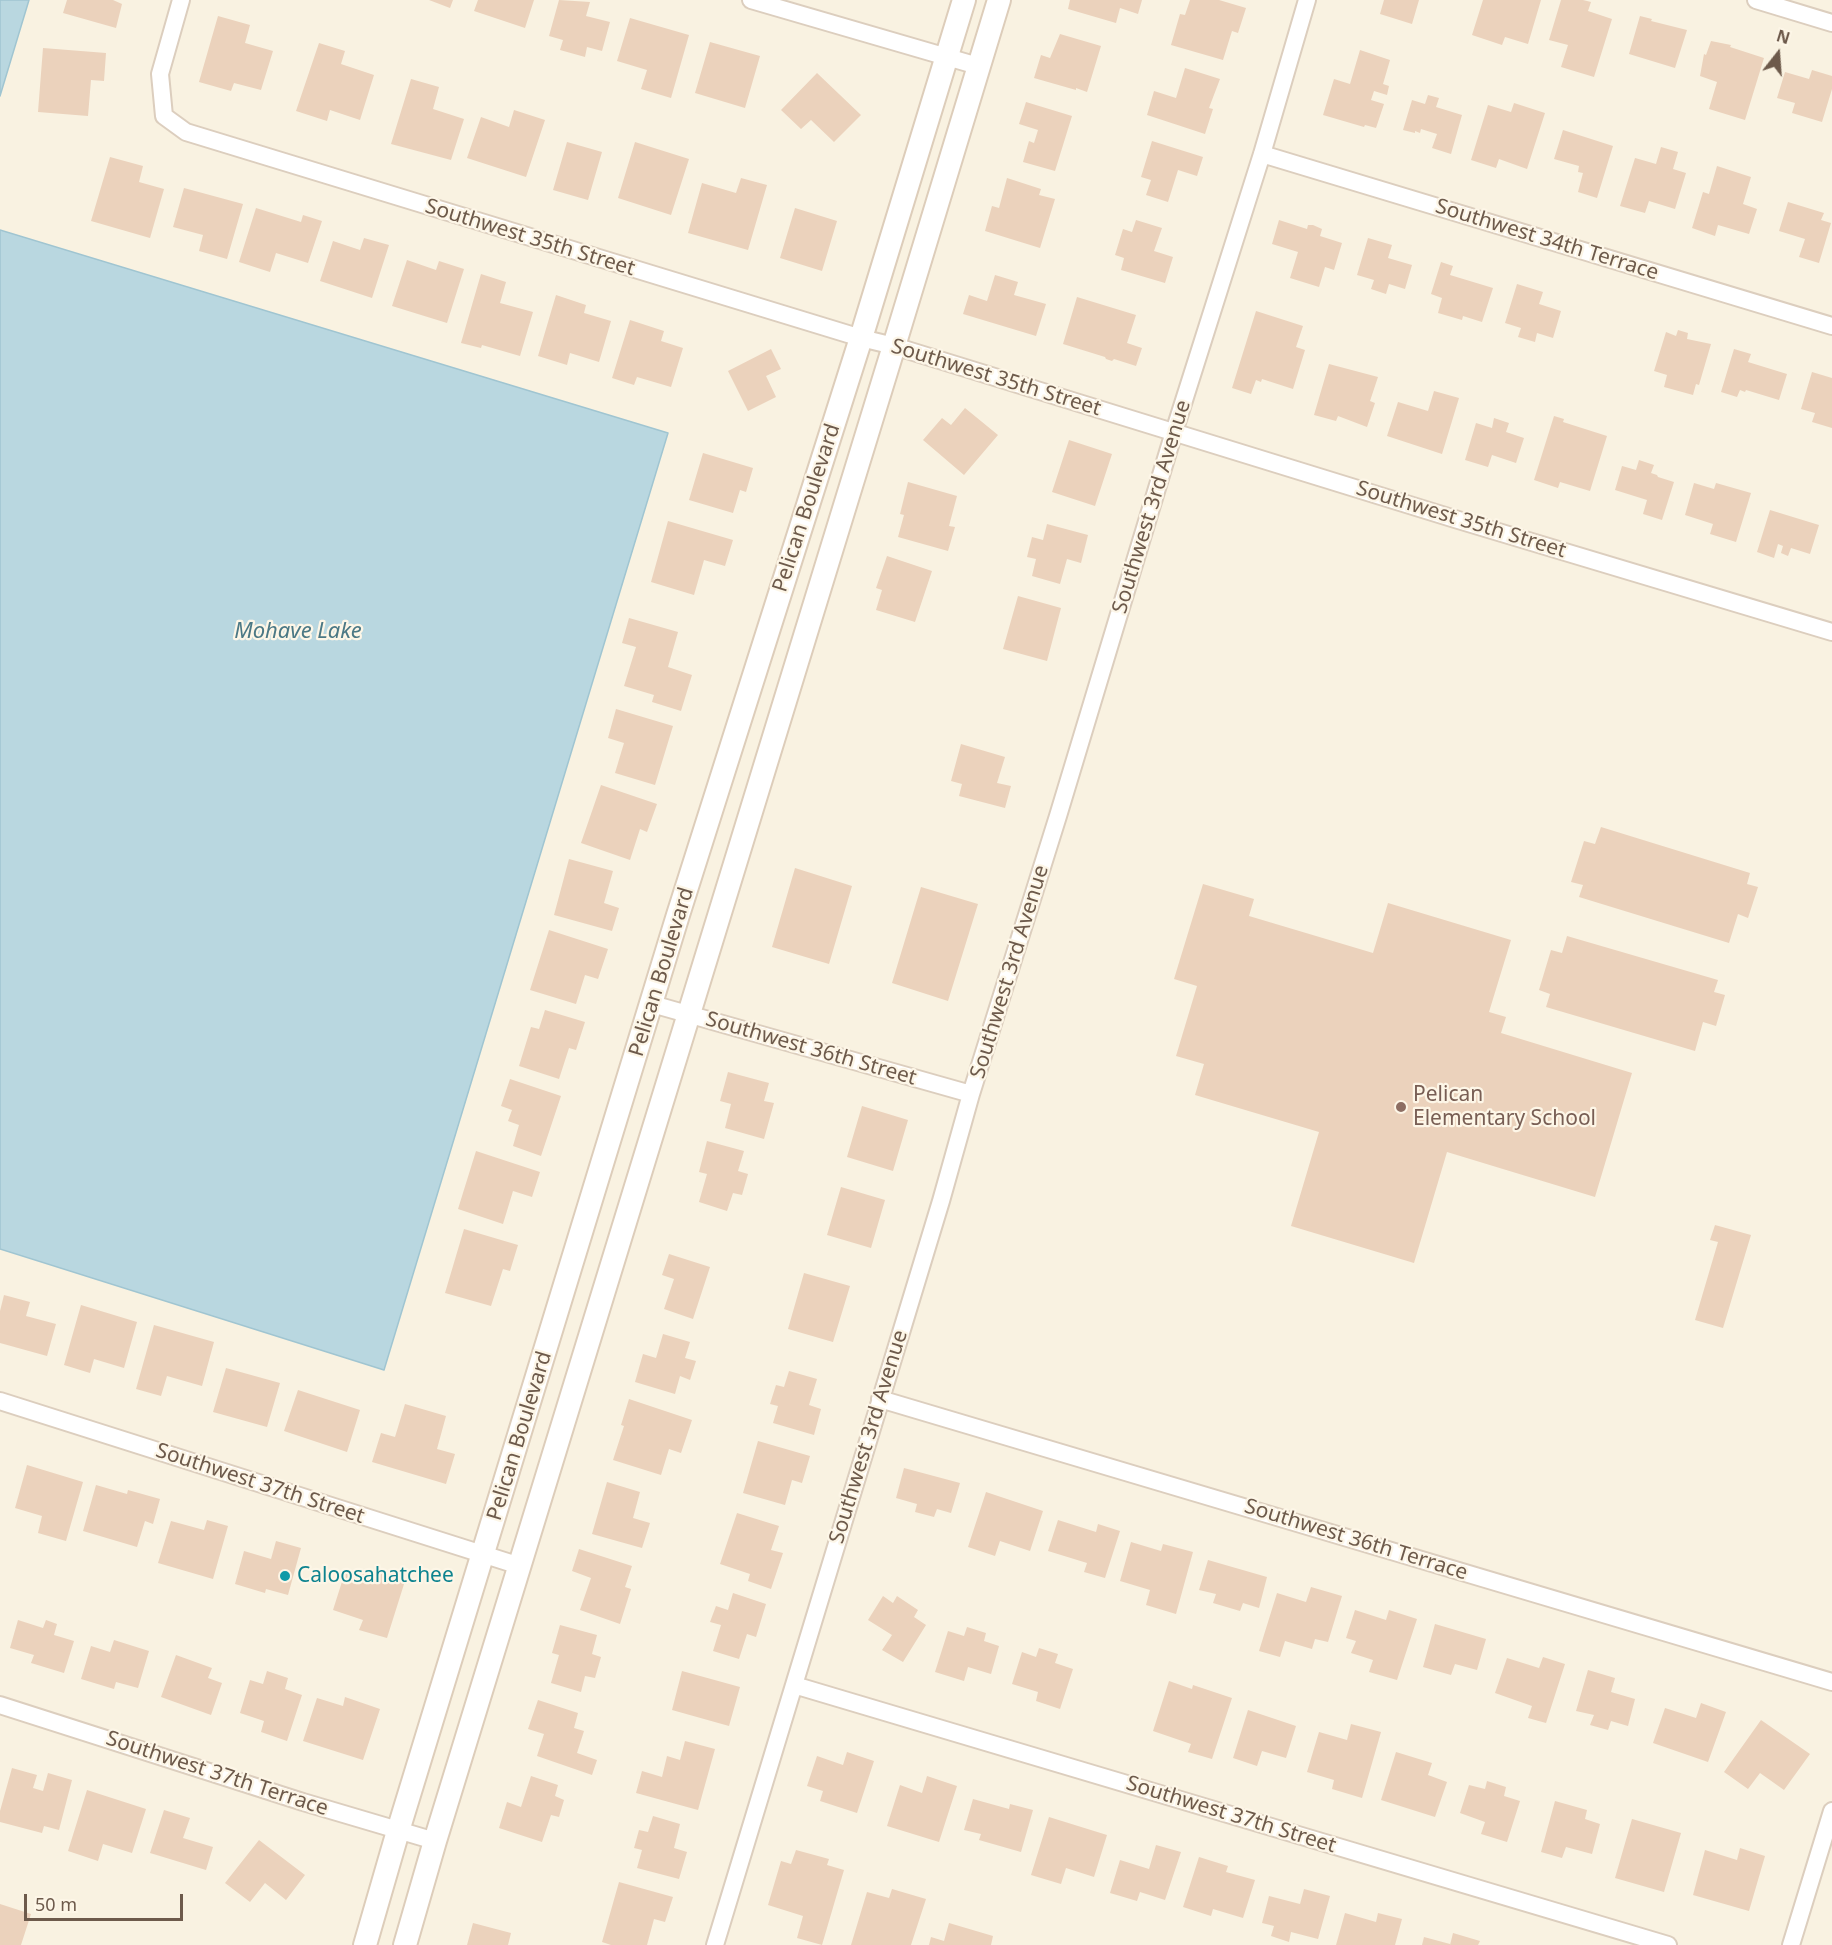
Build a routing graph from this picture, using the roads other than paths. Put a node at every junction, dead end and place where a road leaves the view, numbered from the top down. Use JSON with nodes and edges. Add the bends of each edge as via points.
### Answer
{"nodes":[{"id":1,"x":181,"y":0,"type":"edge"},
{"id":2,"x":751,"y":0,"type":"edge"},
{"id":3,"x":964,"y":0,"type":"edge"},
{"id":4,"x":999,"y":0,"type":"edge"},
{"id":5,"x":1307,"y":0,"type":"edge"},
{"id":6,"x":1756,"y":0,"type":"edge"},
{"id":7,"x":1832,"y":23,"type":"edge"},
{"id":8,"x":947,"y":57,"type":"junction"},
{"id":9,"x":978,"y":66,"type":"junction"},
{"id":10,"x":1262,"y":154,"type":"junction"},
{"id":11,"x":1832,"y":326,"type":"edge"},
{"id":12,"x":861,"y":338,"type":"junction"},
{"id":13,"x":894,"y":346,"type":"junction"},
{"id":14,"x":1174,"y":432,"type":"junction"},
{"id":15,"x":1832,"y":632,"type":"edge"},
{"id":16,"x":652,"y":1004,"type":"junction"},
{"id":17,"x":689,"y":1014,"type":"junction"},
{"id":18,"x":971,"y":1094,"type":"junction"},
{"id":19,"x":880,"y":1398,"type":"junction"},
{"id":20,"x":0,"y":1401,"type":"edge"},
{"id":21,"x":483,"y":1555,"type":"junction"},
{"id":22,"x":520,"y":1566,"type":"junction"},
{"id":23,"x":1832,"y":1682,"type":"edge"},
{"id":24,"x":795,"y":1685,"type":"junction"},
{"id":25,"x":0,"y":1705,"type":"edge"},
{"id":26,"x":1832,"y":1811,"type":"edge"},
{"id":27,"x":398,"y":1831,"type":"junction"},
{"id":28,"x":435,"y":1841,"type":"junction"},
{"id":29,"x":365,"y":1945,"type":"edge"},
{"id":30,"x":405,"y":1945,"type":"edge"},
{"id":31,"x":715,"y":1945,"type":"edge"},
{"id":32,"x":1668,"y":1945,"type":"edge"},
{"id":33,"x":1791,"y":1945,"type":"edge"}],
"edges":[{"from":1,"to":12,"type":"street","name":"Southwest 35th Street","via":[[160,74],[164,116],[186,132]]},
{"from":2,"to":8,"type":"street"},
{"from":3,"to":8,"type":"street","name":"Pelican Boulevard"},
{"from":4,"to":9,"type":"street","name":"Pelican Boulevard"},
{"from":5,"to":10,"type":"street","name":"Southwest 3rd Avenue"},
{"from":6,"to":7,"type":"street"},
{"from":8,"to":9,"type":"street"},
{"from":8,"to":12,"type":"street","name":"Pelican Boulevard"},
{"from":9,"to":13,"type":"street","name":"Pelican Boulevard"},
{"from":10,"to":11,"type":"street","name":"Southwest 34th Terrace"},
{"from":10,"to":14,"type":"street","name":"Southwest 3rd Avenue"},
{"from":12,"to":13,"type":"street","name":"Southwest 35th Street"},
{"from":12,"to":16,"type":"street","name":"Pelican Boulevard"},
{"from":13,"to":14,"type":"street","name":"Southwest 35th Street"},
{"from":13,"to":17,"type":"street","name":"Pelican Boulevard"},
{"from":14,"to":15,"type":"street","name":"Southwest 35th Street"},
{"from":14,"to":18,"type":"street","name":"Southwest 3rd Avenue"},
{"from":16,"to":17,"type":"street","name":"Southwest 36th Street"},
{"from":16,"to":21,"type":"street","name":"Pelican Boulevard"},
{"from":17,"to":18,"type":"street","name":"Southwest 36th Street"},
{"from":17,"to":22,"type":"street","name":"Pelican Boulevard"},
{"from":18,"to":19,"type":"street","name":"Southwest 3rd Avenue"},
{"from":19,"to":23,"type":"street","name":"Southwest 36th Terrace"},
{"from":19,"to":24,"type":"street","name":"Southwest 3rd Avenue"},
{"from":20,"to":21,"type":"street","name":"Southwest 37th Street"},
{"from":21,"to":22,"type":"street","name":"Southwest 37th Street"},
{"from":21,"to":27,"type":"street","name":"Pelican Boulevard"},
{"from":22,"to":28,"type":"street","name":"Pelican Boulevard"},
{"from":24,"to":31,"type":"street","name":"Southwest 3rd Avenue"},
{"from":24,"to":32,"type":"street","name":"Southwest 37th Street"},
{"from":25,"to":27,"type":"street","name":"Southwest 37th Terrace"},
{"from":26,"to":33,"type":"street"},
{"from":27,"to":28,"type":"street","name":"Southwest 37th Terrace"},
{"from":27,"to":29,"type":"street","name":"Pelican Boulevard"},
{"from":28,"to":30,"type":"street","name":"Pelican Boulevard"}]}
